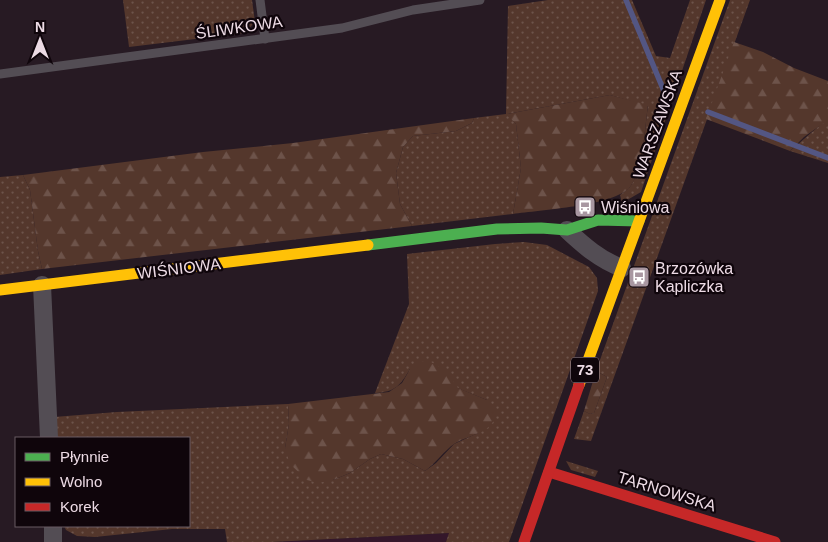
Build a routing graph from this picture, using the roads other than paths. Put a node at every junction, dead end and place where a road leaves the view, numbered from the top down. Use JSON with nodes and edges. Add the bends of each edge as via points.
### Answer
{"nodes":[{"id":1,"x":260,"y":0,"type":"edge"},
{"id":2,"x":480,"y":0,"type":"edge"},
{"id":3,"x":720,"y":0,"type":"edge"},
{"id":4,"x":265,"y":39,"type":"junction"},
{"id":5,"x":0,"y":74,"type":"edge"},
{"id":6,"x":639,"y":221,"type":"junction"},
{"id":7,"x":567,"y":230,"type":"junction"},
{"id":8,"x":622,"y":268,"type":"junction"},
{"id":9,"x":42,"y":285,"type":"junction"},
{"id":10,"x":0,"y":290,"type":"edge"},
{"id":11,"x":49,"y":437,"type":"edge"},
{"id":12,"x":549,"y":472,"type":"junction"},
{"id":13,"x":53,"y":527,"type":"edge"},
{"id":14,"x":54,"y":542,"type":"edge"},
{"id":15,"x":524,"y":542,"type":"edge"},
{"id":16,"x":775,"y":542,"type":"edge"}],
"edges":[{"from":1,"to":4,"type":"lane"},
{"from":2,"to":4,"type":"lane","name":"ŚLIWKOWA","via":[[413,10],[342,28]]},
{"from":3,"to":6,"type":"street","name":"WARSZAWSKA","number":"73"},
{"from":4,"to":5,"type":"lane","name":"ŚLIWKOWA"},
{"from":6,"to":7,"type":"street","name":"WIŚNIOWA","via":[[598,220]]},
{"from":6,"to":8,"type":"street","name":"WARSZAWSKA","number":"73"},
{"from":7,"to":8,"type":"street","via":[[586,247]]},
{"from":7,"to":9,"type":"street","name":"WIŚNIOWA","via":[[497,229]]},
{"from":8,"to":12,"type":"street","name":"WARSZAWSKA","number":"73"},
{"from":9,"to":10,"type":"street","name":"WIŚNIOWA"},
{"from":9,"to":11,"type":"street"},
{"from":12,"to":15,"type":"street","name":"WARSZAWSKA","number":"73"},
{"from":12,"to":16,"type":"street","name":"TARNOWSKA"},
{"from":13,"to":14,"type":"street"}]}
